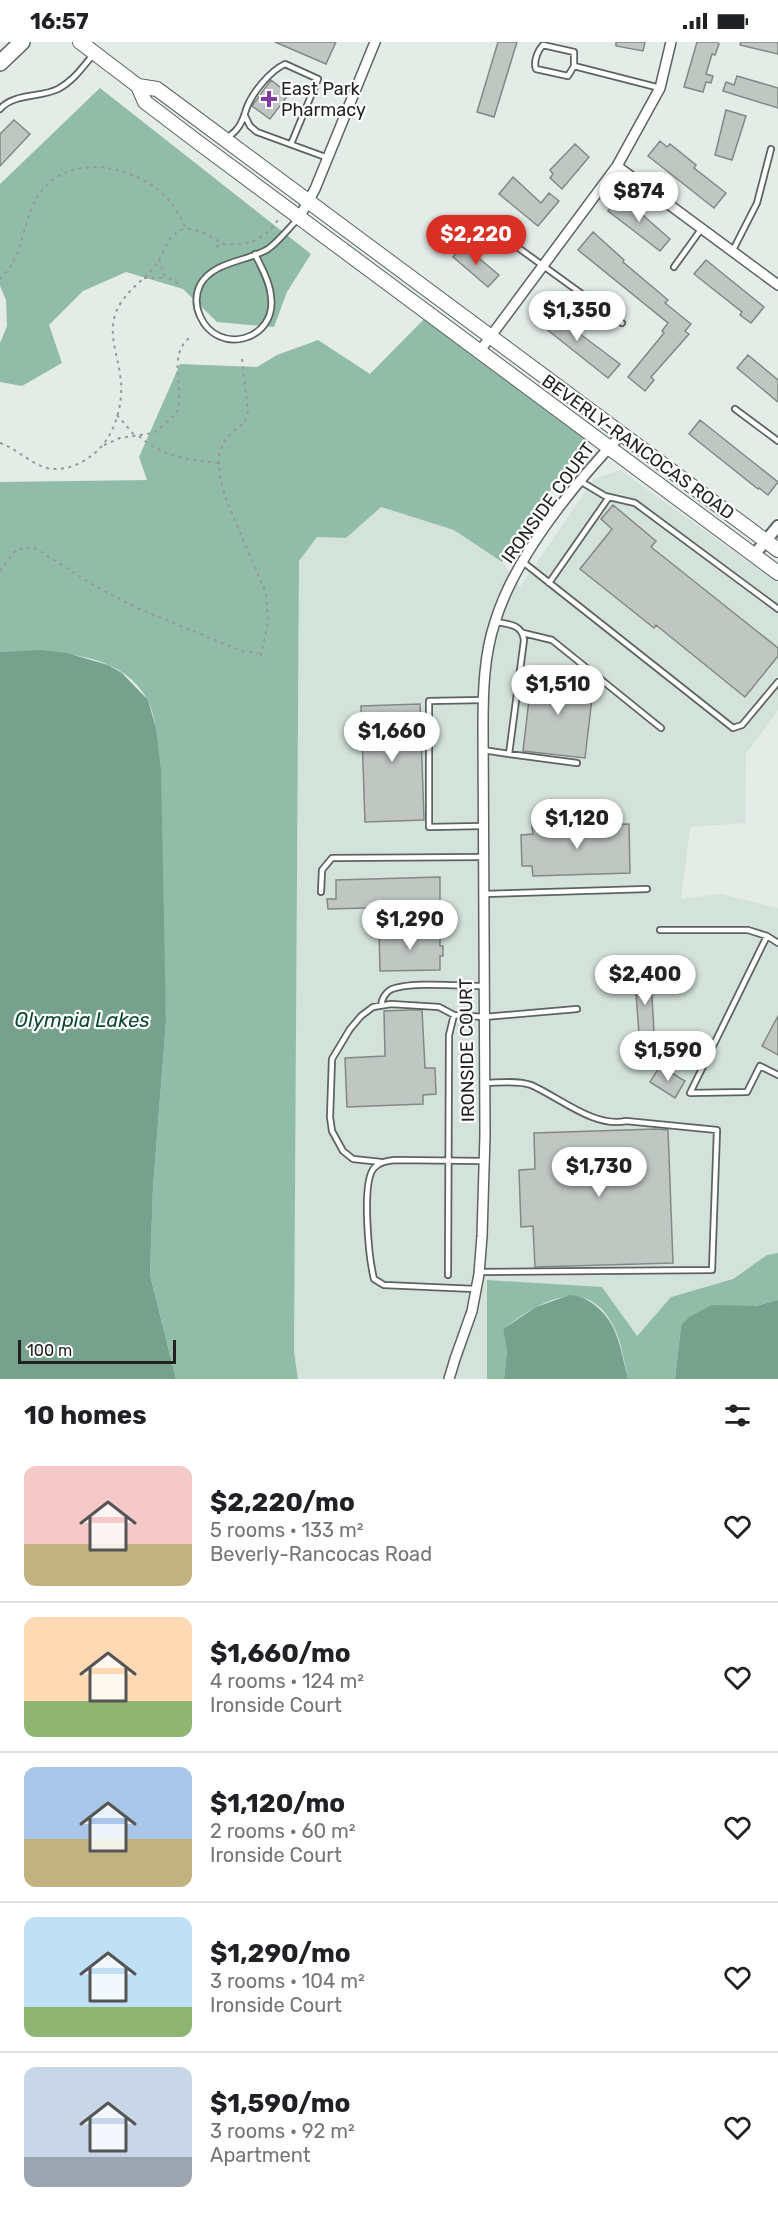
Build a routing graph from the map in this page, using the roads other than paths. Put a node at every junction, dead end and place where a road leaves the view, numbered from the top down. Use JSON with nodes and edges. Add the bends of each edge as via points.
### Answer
{"nodes":[{"id":1,"x":22,"y":42,"type":"edge"},
{"id":2,"x":80,"y":42,"type":"edge"},
{"id":3,"x":375,"y":42,"type":"edge"},
{"id":4,"x":671,"y":42,"type":"edge"},
{"id":5,"x":95,"y":53,"type":"junction"},
{"id":6,"x":0,"y":63,"type":"edge"},
{"id":7,"x":574,"y":66,"type":"junction"},
{"id":8,"x":138,"y":86,"type":"junction"},
{"id":9,"x":660,"y":88,"type":"junction"},
{"id":10,"x":0,"y":109,"type":"edge"},
{"id":11,"x":245,"y":116,"type":"junction"},
{"id":12,"x":225,"y":139,"type":"junction"},
{"id":13,"x":291,"y":144,"type":"junction"},
{"id":14,"x":771,"y":149,"type":"dead end"},
{"id":15,"x":328,"y":158,"type":"junction"},
{"id":16,"x":616,"y":165,"type":"junction"},
{"id":17,"x":309,"y":201,"type":"junction"},
{"id":18,"x":299,"y":218,"type":"junction"},
{"id":19,"x":702,"y":228,"type":"junction"},
{"id":20,"x":502,"y":236,"type":"dead end"},
{"id":21,"x":733,"y":250,"type":"junction"},
{"id":22,"x":255,"y":254,"type":"junction"},
{"id":23,"x":542,"y":265,"type":"junction"},
{"id":24,"x":674,"y":267,"type":"dead end"},
{"id":25,"x":778,"y":285,"type":"edge"},
{"id":26,"x":622,"y":323,"type":"dead end"},
{"id":27,"x":490,"y":336,"type":"junction"},
{"id":28,"x":479,"y":352,"type":"junction"},
{"id":29,"x":735,"y":409,"type":"dead end"},
{"id":30,"x":622,"y":434,"type":"junction"},
{"id":31,"x":778,"y":441,"type":"edge"},
{"id":32,"x":609,"y":447,"type":"junction"},
{"id":33,"x":580,"y":482,"type":"junction"},
{"id":34,"x":609,"y":497,"type":"junction"},
{"id":35,"x":778,"y":526,"type":"edge"},
{"id":36,"x":765,"y":541,"type":"junction"},
{"id":37,"x":778,"y":550,"type":"edge"},
{"id":38,"x":754,"y":555,"type":"junction"},
{"id":39,"x":523,"y":562,"type":"junction"},
{"id":40,"x":778,"y":573,"type":"edge"},
{"id":41,"x":549,"y":583,"type":"junction"},
{"id":42,"x":778,"y":609,"type":"edge"},
{"id":43,"x":495,"y":622,"type":"junction"},
{"id":44,"x":523,"y":633,"type":"junction"},
{"id":45,"x":778,"y":682,"type":"edge"},
{"id":46,"x":483,"y":700,"type":"junction"},
{"id":47,"x":661,"y":728,"type":"dead end"},
{"id":48,"x":482,"y":750,"type":"junction"},
{"id":49,"x":509,"y":754,"type":"junction"},
{"id":50,"x":577,"y":763,"type":"dead end"},
{"id":51,"x":482,"y":826,"type":"junction"},
{"id":52,"x":482,"y":857,"type":"junction"},
{"id":53,"x":647,"y":889,"type":"dead end"},
{"id":54,"x":321,"y":892,"type":"dead end"},
{"id":55,"x":483,"y":894,"type":"junction"},
{"id":56,"x":660,"y":930,"type":"dead end"},
{"id":57,"x":766,"y":936,"type":"junction"},
{"id":58,"x":778,"y":943,"type":"edge"},
{"id":59,"x":483,"y":986,"type":"junction"},
{"id":60,"x":381,"y":1005,"type":"junction"},
{"id":61,"x":578,"y":1009,"type":"dead end"},
{"id":62,"x":454,"y":1015,"type":"junction"},
{"id":63,"x":484,"y":1017,"type":"junction"},
{"id":64,"x":778,"y":1075,"type":"edge"},
{"id":65,"x":484,"y":1083,"type":"junction"},
{"id":66,"x":449,"y":1161,"type":"junction"},
{"id":67,"x":483,"y":1161,"type":"junction"},
{"id":68,"x":381,"y":1162,"type":"junction"},
{"id":69,"x":479,"y":1272,"type":"junction"},
{"id":70,"x":448,"y":1275,"type":"dead end"},
{"id":71,"x":477,"y":1289,"type":"junction"},
{"id":72,"x":449,"y":1379,"type":"edge"}],
"edges":[{"from":1,"to":6,"type":"highway"},
{"from":2,"to":5,"type":"main road","name":"BEVERLY-RANCOCAS ROAD"},
{"from":3,"to":15,"type":"street"},
{"from":4,"to":9,"type":"street"},
{"from":5,"to":8,"type":"main road","name":"BEVERLY-RANCOCAS ROAD"},
{"from":5,"to":10,"type":"lane","via":[[72,81],[56,90],[6,102]]},
{"from":7,"to":7,"type":"lane","via":[[574,52],[543,45],[535,65],[536,69],[566,76]]},
{"from":7,"to":9,"type":"lane"},
{"from":8,"to":12,"type":"main road","name":"BEVERLY-RANCOCAS ROAD","via":[[157,89]]},
{"from":8,"to":18,"type":"main road","name":"BEVERLY-RANCOCAS ROAD","via":[[145,102]]},
{"from":9,"to":16,"type":"street"},
{"from":11,"to":12,"type":"lane"},
{"from":11,"to":13,"type":"lane","via":[[257,132]]},
{"from":11,"to":13,"type":"lane","via":[[248,106],[277,68],[285,64],[318,79]]},
{"from":12,"to":17,"type":"main road","name":"BEVERLY-RANCOCAS ROAD"},
{"from":13,"to":15,"type":"lane"},
{"from":14,"to":21,"type":"lane","via":[[757,203]]},
{"from":15,"to":17,"type":"street"},
{"from":16,"to":19,"type":"street"},
{"from":16,"to":23,"type":"street"},
{"from":17,"to":18,"type":"street"},
{"from":17,"to":27,"type":"main road","name":"BEVERLY-RANCOCAS ROAD"},
{"from":18,"to":22,"type":"lane","via":[[268,249]]},
{"from":18,"to":28,"type":"main road","name":"BEVERLY-RANCOCAS ROAD"},
{"from":19,"to":21,"type":"street"},
{"from":19,"to":24,"type":"lane"},
{"from":20,"to":23,"type":"lane"},
{"from":21,"to":25,"type":"street"},
{"from":22,"to":22,"type":"lane","via":[[212,273],[195,298],[207,330],[221,338],[237,340],[253,335],[271,311],[272,297]]},
{"from":23,"to":26,"type":"lane"},
{"from":23,"to":27,"type":"street"},
{"from":27,"to":28,"type":"street"},
{"from":27,"to":30,"type":"main road","name":"BEVERLY-RANCOCAS ROAD"},
{"from":28,"to":32,"type":"main road","name":"BEVERLY-RANCOCAS ROAD"},
{"from":29,"to":31,"type":"lane"},
{"from":30,"to":32,"type":"street","name":"IRONSIDE COURT"},
{"from":30,"to":36,"type":"main road","name":"BEVERLY-RANCOCAS ROAD"},
{"from":32,"to":33,"type":"street","name":"IRONSIDE COURT"},
{"from":32,"to":38,"type":"main road","name":"BEVERLY-RANCOCAS ROAD"},
{"from":33,"to":34,"type":"lane"},
{"from":33,"to":39,"type":"street","name":"IRONSIDE COURT"},
{"from":34,"to":41,"type":"lane"},
{"from":34,"to":42,"type":"lane","via":[[634,503]]},
{"from":35,"to":36,"type":"street"},
{"from":36,"to":37,"type":"main road","name":"BEVERLY-RANCOCAS ROAD"},
{"from":36,"to":38,"type":"street"},
{"from":38,"to":40,"type":"main road","name":"BEVERLY-RANCOCAS ROAD"},
{"from":39,"to":41,"type":"lane"},
{"from":39,"to":43,"type":"street","name":"IRONSIDE COURT"},
{"from":41,"to":45,"type":"lane","via":[[733,728],[742,725]]},
{"from":43,"to":44,"type":"lane","via":[[517,627]]},
{"from":43,"to":46,"type":"street","name":"IRONSIDE COURT"},
{"from":44,"to":47,"type":"lane","via":[[552,640]]},
{"from":44,"to":49,"type":"lane"},
{"from":46,"to":48,"type":"street","name":"IRONSIDE COURT"},
{"from":46,"to":51,"type":"lane","via":[[429,701],[429,827]]},
{"from":48,"to":49,"type":"lane"},
{"from":48,"to":51,"type":"street","name":"IRONSIDE COURT"},
{"from":49,"to":50,"type":"lane"},
{"from":51,"to":52,"type":"street","name":"IRONSIDE COURT"},
{"from":52,"to":54,"type":"lane","via":[[332,858],[322,870]]},
{"from":52,"to":55,"type":"street","name":"IRONSIDE COURT"},
{"from":53,"to":55,"type":"lane"},
{"from":55,"to":59,"type":"street","name":"IRONSIDE COURT"},
{"from":56,"to":57,"type":"lane","via":[[748,930]]},
{"from":57,"to":58,"type":"lane"},
{"from":57,"to":64,"type":"lane","via":[[690,1093],[747,1092],[760,1066]]},
{"from":59,"to":60,"type":"lane","via":[[397,988],[387,991]]},
{"from":59,"to":63,"type":"street","name":"IRONSIDE COURT"},
{"from":60,"to":62,"type":"lane","via":[[439,1007]]},
{"from":60,"to":68,"type":"lane","via":[[361,1016],[332,1059],[330,1117],[332,1131],[353,1159]]},
{"from":61,"to":63,"type":"lane"},
{"from":62,"to":63,"type":"lane"},
{"from":62,"to":66,"type":"lane","via":[[449,1035]]},
{"from":63,"to":65,"type":"street","name":"IRONSIDE COURT"},
{"from":65,"to":67,"type":"street","name":"IRONSIDE COURT"},
{"from":65,"to":69,"type":"lane","via":[[528,1084],[586,1115],[619,1123],[717,1130],[712,1270]]},
{"from":66,"to":67,"type":"lane"},
{"from":66,"to":68,"type":"lane"},
{"from":66,"to":70,"type":"lane"},
{"from":67,"to":69,"type":"street","name":"IRONSIDE COURT"},
{"from":68,"to":71,"type":"lane","via":[[371,1171],[367,1184],[369,1259],[374,1279],[384,1285]]},
{"from":69,"to":71,"type":"street","name":"IRONSIDE COURT"},
{"from":71,"to":72,"type":"street","name":"IRONSIDE COURT"}]}
